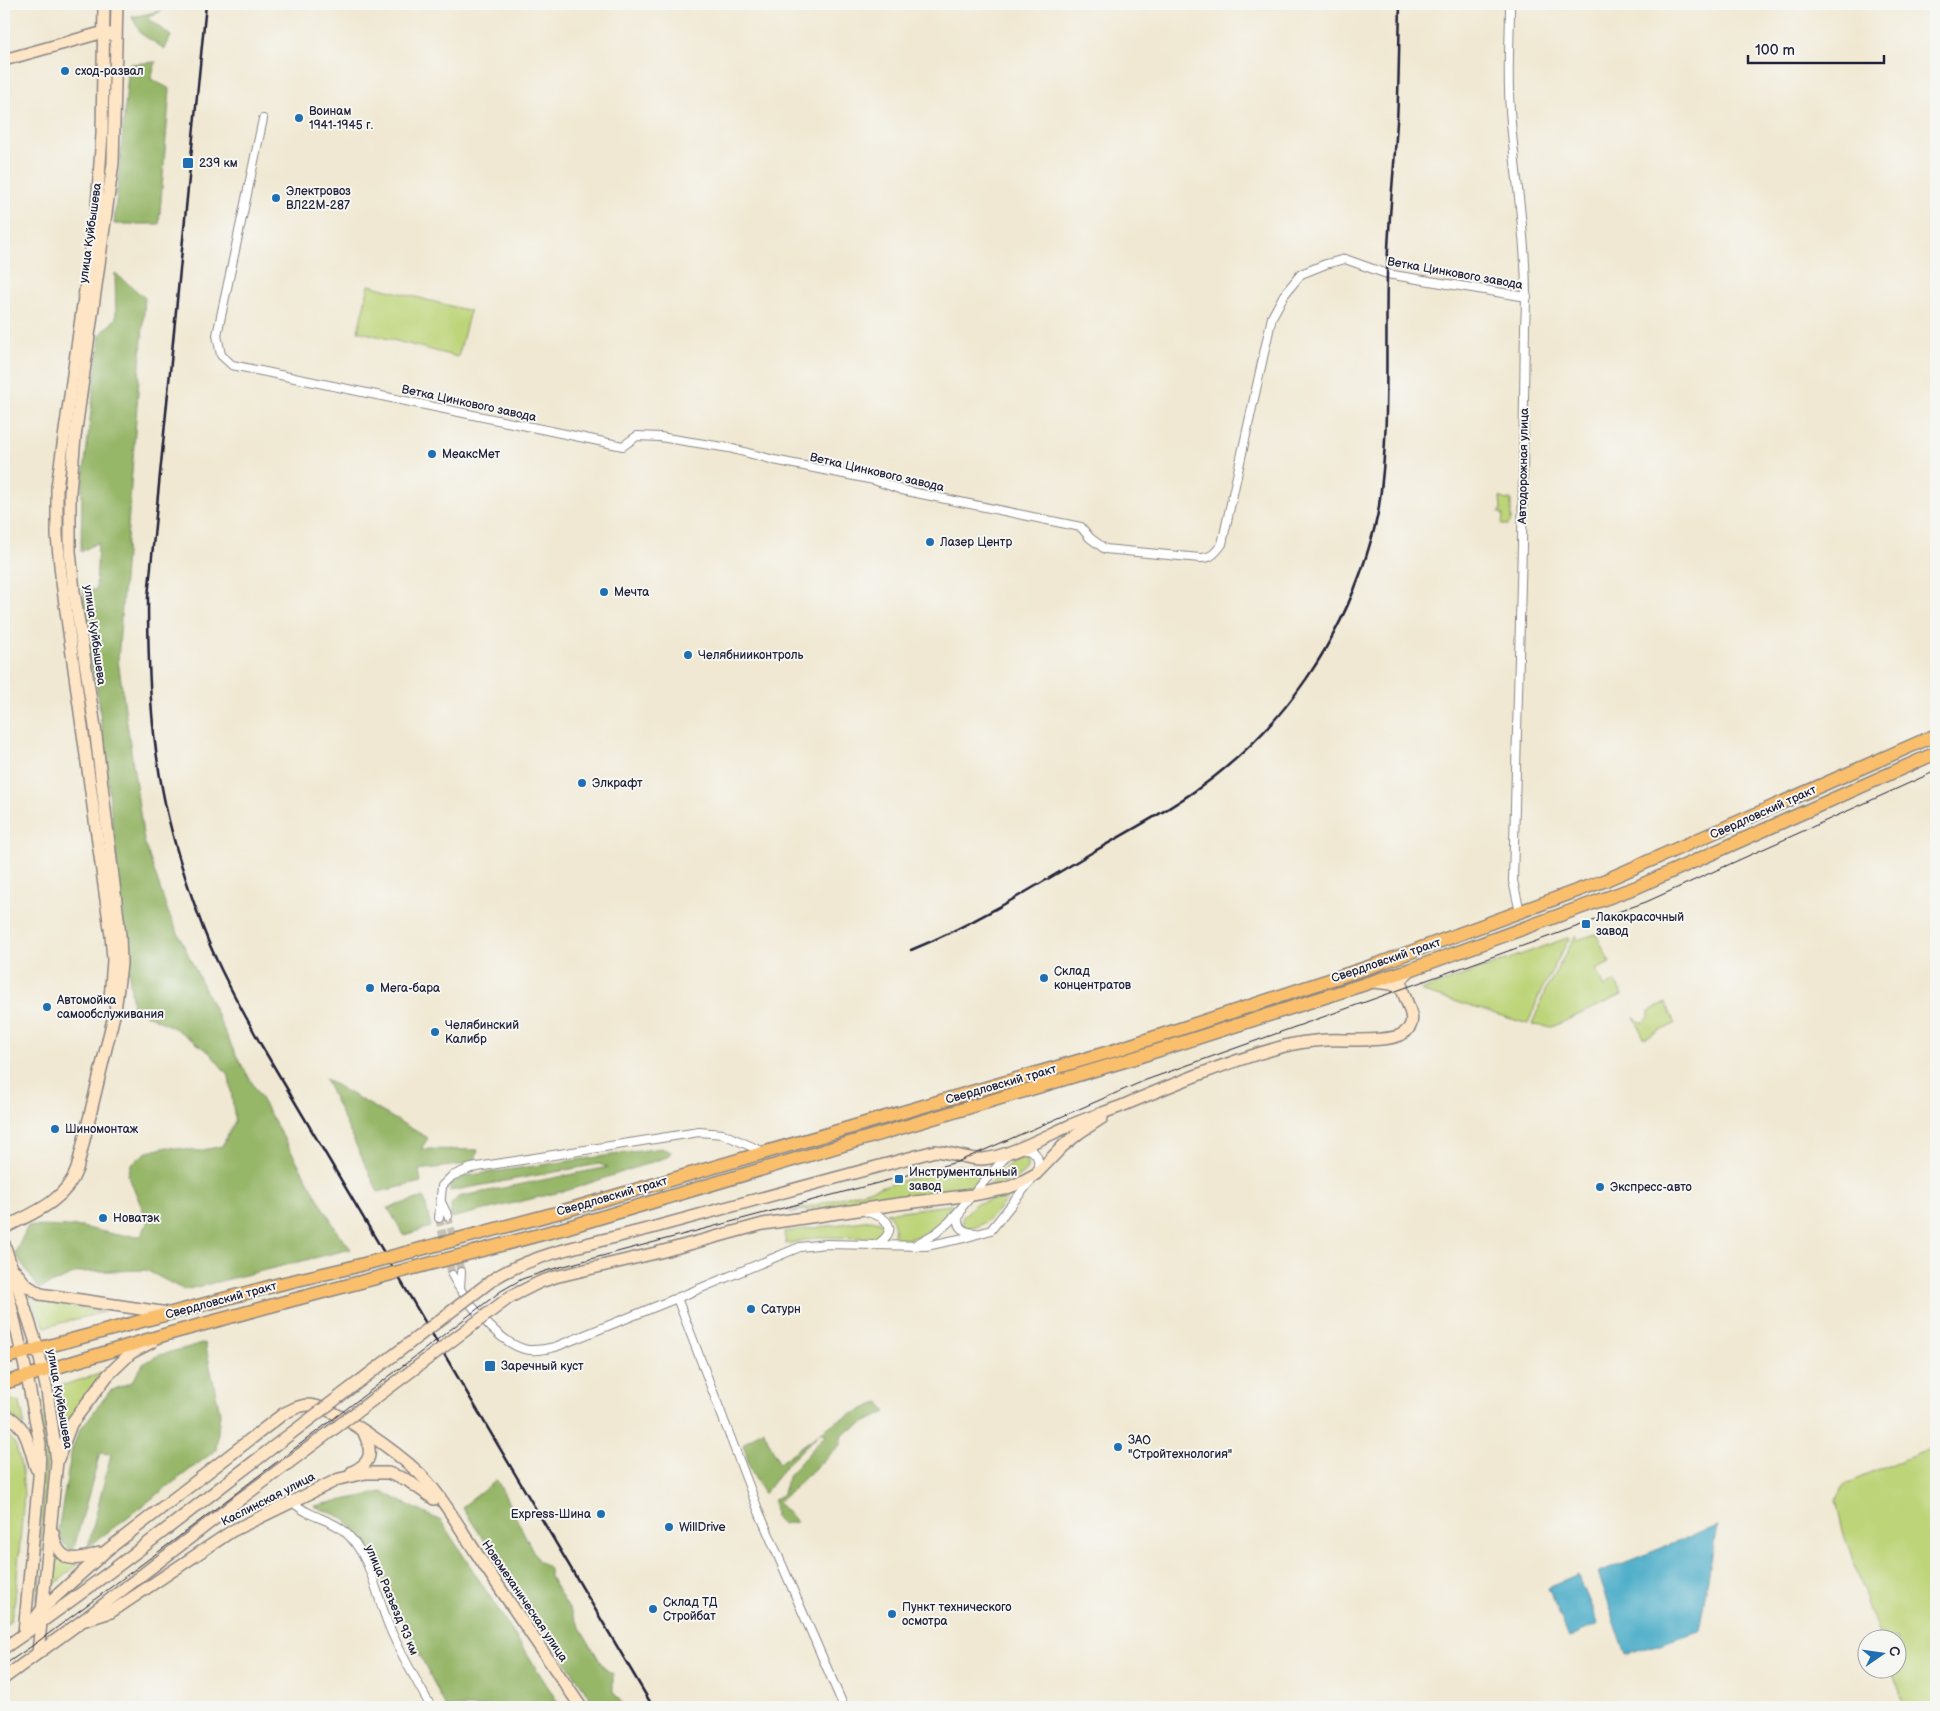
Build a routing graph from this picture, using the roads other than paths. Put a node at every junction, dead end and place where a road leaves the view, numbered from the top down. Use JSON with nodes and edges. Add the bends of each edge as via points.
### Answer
{"nodes":[{"id":1,"x":104,"y":4,"type":"edge"},
{"id":2,"x":117,"y":4,"type":"edge"},
{"id":3,"x":1510,"y":4,"type":"edge"},
{"id":4,"x":105,"y":33,"type":"junction"},
{"id":5,"x":117,"y":34,"type":"junction"},
{"id":6,"x":4,"y":60,"type":"edge"},
{"id":7,"x":263,"y":119,"type":"dead end"},
{"id":8,"x":1527,"y":297,"type":"junction"},
{"id":9,"x":70,"y":435,"type":"junction"},
{"id":10,"x":1936,"y":735,"type":"edge"},
{"id":11,"x":1936,"y":753,"type":"edge"},
{"id":12,"x":100,"y":818,"type":"junction"},
{"id":13,"x":1520,"y":912,"type":"junction"},
{"id":14,"x":1526,"y":928,"type":"junction"},
{"id":15,"x":1412,"y":969,"type":"junction"},
{"id":16,"x":1372,"y":982,"type":"junction"},
{"id":17,"x":1402,"y":989,"type":"junction"},
{"id":18,"x":1125,"y":1104,"type":"junction"},
{"id":19,"x":1011,"y":1151,"type":"junction"},
{"id":20,"x":764,"y":1152,"type":"junction"},
{"id":21,"x":1036,"y":1174,"type":"junction"},
{"id":22,"x":972,"y":1196,"type":"junction"},
{"id":23,"x":441,"y":1202,"type":"junction"},
{"id":24,"x":964,"y":1205,"type":"junction"},
{"id":25,"x":862,"y":1210,"type":"junction"},
{"id":26,"x":448,"y":1216,"type":"tunnel mouth"},
{"id":27,"x":439,"y":1218,"type":"tunnel mouth"},
{"id":28,"x":4,"y":1220,"type":"edge"},
{"id":29,"x":4,"y":1228,"type":"edge"},
{"id":30,"x":978,"y":1234,"type":"junction"},
{"id":31,"x":4,"y":1244,"type":"edge"},
{"id":32,"x":875,"y":1246,"type":"junction"},
{"id":33,"x":913,"y":1246,"type":"junction"},
{"id":34,"x":10,"y":1264,"type":"junction"},
{"id":35,"x":461,"y":1272,"type":"tunnel mouth"},
{"id":36,"x":452,"y":1275,"type":"tunnel mouth"},
{"id":37,"x":5,"y":1279,"type":"edge"},
{"id":38,"x":460,"y":1290,"type":"junction"},
{"id":39,"x":677,"y":1298,"type":"junction"},
{"id":40,"x":4,"y":1308,"type":"edge"},
{"id":41,"x":174,"y":1314,"type":"junction"},
{"id":42,"x":164,"y":1335,"type":"junction"},
{"id":43,"x":38,"y":1349,"type":"junction"},
{"id":44,"x":21,"y":1353,"type":"junction"},
{"id":45,"x":4,"y":1358,"type":"edge"},
{"id":46,"x":43,"y":1372,"type":"junction"},
{"id":47,"x":27,"y":1376,"type":"junction"},
{"id":48,"x":4,"y":1383,"type":"edge"},
{"id":49,"x":4,"y":1414,"type":"edge"},
{"id":50,"x":363,"y":1432,"type":"junction"},
{"id":51,"x":57,"y":1460,"type":"junction"},
{"id":52,"x":39,"y":1477,"type":"junction"},
{"id":53,"x":339,"y":1479,"type":"junction"},
{"id":54,"x":291,"y":1502,"type":"junction"},
{"id":55,"x":447,"y":1510,"type":"junction"},
{"id":56,"x":50,"y":1520,"type":"junction"},
{"id":57,"x":106,"y":1550,"type":"junction"},
{"id":58,"x":43,"y":1608,"type":"junction"},
{"id":59,"x":82,"y":1621,"type":"junction"},
{"id":60,"x":42,"y":1623,"type":"junction"},
{"id":61,"x":24,"y":1634,"type":"junction"},
{"id":62,"x":4,"y":1648,"type":"edge"},
{"id":63,"x":38,"y":1654,"type":"junction"},
{"id":64,"x":4,"y":1678,"type":"edge"},
{"id":65,"x":431,"y":1707,"type":"edge"},
{"id":66,"x":581,"y":1707,"type":"edge"},
{"id":67,"x":844,"y":1707,"type":"edge"}],
"edges":[{"from":1,"to":4,"type":"main road","name":"улица Куйбышева"},
{"from":2,"to":5,"type":"main road","name":"улица Куйбышева"},
{"from":3,"to":8,"type":"street","name":"Автодорожная улица","via":[[1509,109],[1522,216]]},
{"from":4,"to":5,"type":"main road"},
{"from":4,"to":6,"type":"main road"},
{"from":4,"to":9,"type":"main road","name":"улица Куйбышева","via":[[97,206]]},
{"from":5,"to":9,"type":"main road","name":"улица Куйбышева","via":[[113,163]]},
{"from":7,"to":8,"type":"street","name":"Ветка Цинкового завода","via":[[218,335],[221,355],[232,365],[623,446],[638,436],[729,448],[874,480],[902,490],[1081,527],[1105,549],[1200,558],[1216,553],[1222,544],[1272,317],[1284,294],[1301,274],[1345,259],[1387,274]]},
{"from":8,"to":13,"type":"street","name":"Автодорожная улица","via":[[1513,881]]},
{"from":9,"to":12,"type":"main road","name":"улица Куйбышева","via":[[70,551],[95,727]]},
{"from":10,"to":13,"type":"main road","name":"Свердловский тракт","via":[[1606,880]]},
{"from":11,"to":14,"type":"main road","name":"Свердловский тракт","via":[[1637,887]]},
{"from":12,"to":28,"type":"main road","name":"улица Куйбышева","via":[[112,952],[112,988],[75,1159],[62,1186]]},
{"from":12,"to":29,"type":"main road","name":"улица Куйбышева","via":[[120,935],[121,964],[119,988],[77,1169],[67,1189],[57,1198]]},
{"from":13,"to":14,"type":"main road","name":"Автодорожная улица"},
{"from":13,"to":20,"type":"main road","name":"Свердловский тракт","via":[[1378,964],[1116,1050]]},
{"from":14,"to":15,"type":"main road","name":"Свердловский тракт"},
{"from":15,"to":16,"type":"main road","name":"Свердловский тракт"},
{"from":15,"to":17,"type":"main road","via":[[1403,978]]},
{"from":16,"to":17,"type":"main road"},
{"from":16,"to":42,"type":"main road","name":"Свердловский тракт","bridge":true,"via":[[1128,1060],[565,1228]]},
{"from":17,"to":18,"type":"main road","via":[[1411,1020],[1404,1034],[1325,1040],[1280,1048],[1220,1067]]},
{"from":18,"to":19,"type":"main road"},
{"from":18,"to":21,"type":"main road","via":[[1079,1133]]},
{"from":19,"to":21,"type":"street","via":[[1026,1148],[1036,1154],[1039,1165]]},
{"from":19,"to":22,"type":"street"},
{"from":19,"to":60,"type":"main road","bridge":true,"via":[[982,1159],[935,1151],[513,1267]]},
{"from":20,"to":23,"type":"street","via":[[723,1134],[699,1132],[471,1168],[452,1176],[442,1186]]},
{"from":20,"to":41,"type":"main road","name":"Свердловский тракт","bridge":true,"via":[[560,1212]]},
{"from":21,"to":22,"type":"main road","via":[[1004,1189]]},
{"from":21,"to":30,"type":"street","via":[[991,1230]]},
{"from":22,"to":24,"type":"street"},
{"from":22,"to":25,"type":"main road"},
{"from":23,"to":26,"type":"street"},
{"from":23,"to":27,"type":"street"},
{"from":24,"to":30,"type":"street","via":[[957,1218],[958,1225],[966,1232]]},
{"from":24,"to":33,"type":"street","via":[[936,1233]]},
{"from":25,"to":32,"type":"street","via":[[886,1219],[889,1227],[885,1240]]},
{"from":25,"to":59,"type":"main road","bridge":true,"via":[[763,1224],[555,1277],[510,1297]]},
{"from":30,"to":33,"type":"street"},
{"from":31,"to":34,"type":"main road","name":"улица Куйбышева"},
{"from":32,"to":33,"type":"street"},
{"from":32,"to":39,"type":"street","via":[[826,1244],[800,1247]]},
{"from":34,"to":41,"type":"main road","via":[[26,1285],[40,1294]]},
{"from":34,"to":43,"type":"main road","name":"улица Куйбышева"},
{"from":35,"to":38,"type":"street"},
{"from":36,"to":38,"type":"street"},
{"from":37,"to":40,"type":"main road"},
{"from":37,"to":44,"type":"main road"},
{"from":38,"to":39,"type":"street","via":[[498,1333],[515,1345],[536,1350],[555,1347]]},
{"from":39,"to":67,"type":"street","via":[[759,1512]]},
{"from":41,"to":43,"type":"main road","name":"Свердловский тракт"},
{"from":42,"to":46,"type":"main road","name":"Свердловский тракт"},
{"from":42,"to":51,"type":"main road","via":[[131,1353],[108,1375],[71,1424]]},
{"from":43,"to":44,"type":"main road","name":"Свердловский тракт"},
{"from":43,"to":46,"type":"main road","name":"улица Куйбышева"},
{"from":44,"to":45,"type":"main road","name":"Свердловский тракт"},
{"from":44,"to":47,"type":"main road"},
{"from":46,"to":47,"type":"main road","name":"Свердловский тракт"},
{"from":46,"to":51,"type":"main road","name":"улица Куйбышева"},
{"from":47,"to":48,"type":"main road","name":"Свердловский тракт"},
{"from":47,"to":52,"type":"main road","via":[[40,1444]]},
{"from":49,"to":52,"type":"main road","via":[[24,1430]]},
{"from":50,"to":53,"type":"main road","via":[[370,1446],[363,1467]]},
{"from":50,"to":55,"type":"main road","via":[[420,1474]]},
{"from":50,"to":57,"type":"main road","via":[[329,1410],[299,1406],[283,1414]]},
{"from":51,"to":56,"type":"main road","name":"улица Куйбышева"},
{"from":52,"to":61,"type":"main road"},
{"from":53,"to":54,"type":"main road","name":"Каслинская улица"},
{"from":53,"to":55,"type":"main road","name":"Каслинская улица","via":[[366,1473],[388,1473],[407,1480]]},
{"from":54,"to":59,"type":"main road","name":"Каслинская улица","via":[[232,1530],[111,1612]]},
{"from":54,"to":65,"type":"street","name":"улица Разъезд 93 км","via":[[331,1522],[356,1544],[373,1577],[399,1649]]},
{"from":55,"to":66,"type":"main road","name":"Новомеханическая улица"},
{"from":56,"to":57,"type":"main road","via":[[55,1546],[69,1559],[86,1558]]},
{"from":56,"to":58,"type":"main road","name":"улица Куйбышева"},
{"from":57,"to":58,"type":"main road"},
{"from":58,"to":60,"type":"main road","name":"улица Куйбышева"},
{"from":58,"to":61,"type":"main road"},
{"from":59,"to":63,"type":"main road"},
{"from":60,"to":61,"type":"main road"},
{"from":60,"to":63,"type":"main road","name":"улица Куйбышева"},
{"from":61,"to":62,"type":"main road"},
{"from":61,"to":63,"type":"main road"},
{"from":63,"to":64,"type":"main road"}]}
